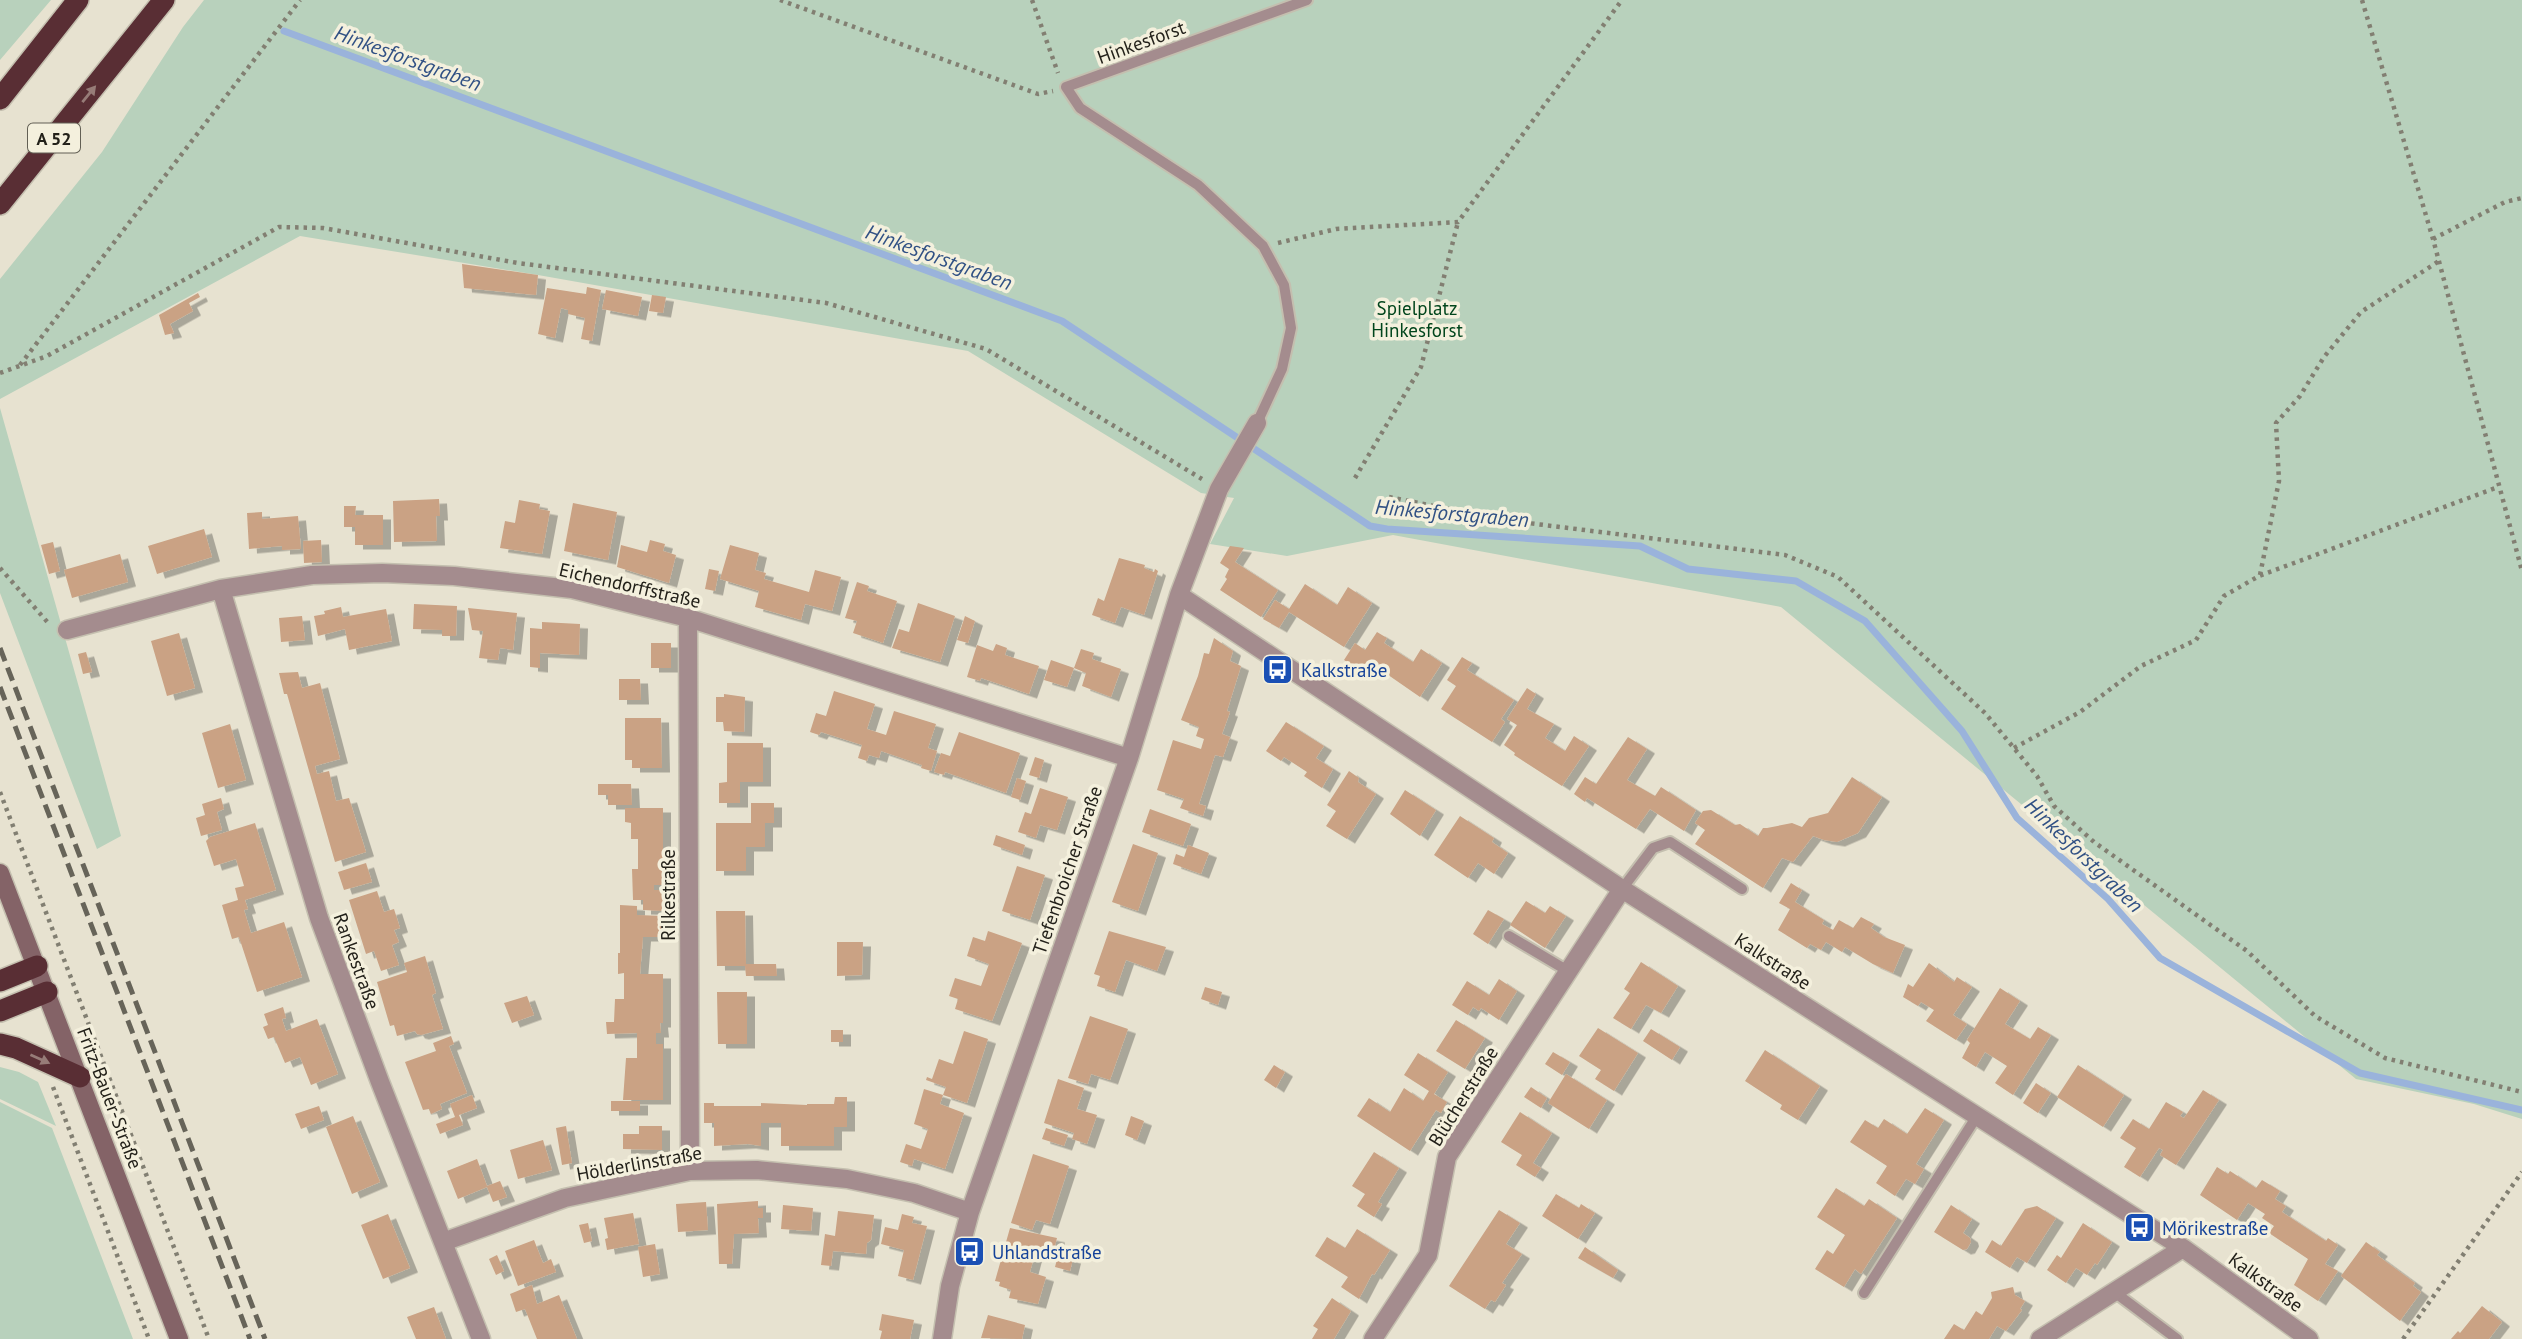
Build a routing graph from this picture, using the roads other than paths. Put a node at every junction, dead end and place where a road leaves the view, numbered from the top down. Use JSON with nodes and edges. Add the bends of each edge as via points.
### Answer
{"nodes":[{"id":1,"x":78,"y":0,"type":"edge"},
{"id":2,"x":164,"y":0,"type":"edge"},
{"id":3,"x":1307,"y":0,"type":"edge"},
{"id":4,"x":0,"y":99,"type":"edge"},
{"id":5,"x":0,"y":204,"type":"edge"},
{"id":6,"x":1257,"y":424,"type":"joint"},
{"id":7,"x":221,"y":589,"type":"junction"},
{"id":8,"x":1179,"y":595,"type":"junction"},
{"id":9,"x":688,"y":618,"type":"junction"},
{"id":10,"x":67,"y":630,"type":"road end"},
{"id":11,"x":1129,"y":758,"type":"junction"},
{"id":12,"x":0,"y":873,"type":"edge"},
{"id":13,"x":1622,"y":888,"type":"junction"},
{"id":14,"x":1742,"y":889,"type":"dead end"},
{"id":15,"x":1509,"y":936,"type":"dead end"},
{"id":16,"x":37,"y":966,"type":"junction"},
{"id":17,"x":1568,"y":971,"type":"junction"},
{"id":18,"x":0,"y":981,"type":"edge"},
{"id":19,"x":47,"y":992,"type":"junction"},
{"id":20,"x":0,"y":1011,"type":"edge"},
{"id":21,"x":0,"y":1044,"type":"edge"},
{"id":22,"x":80,"y":1077,"type":"junction"},
{"id":23,"x":1977,"y":1116,"type":"junction"},
{"id":24,"x":690,"y":1171,"type":"junction"},
{"id":25,"x":970,"y":1212,"type":"junction"},
{"id":26,"x":443,"y":1242,"type":"junction"},
{"id":27,"x":2183,"y":1248,"type":"junction"},
{"id":28,"x":2113,"y":1291,"type":"junction"},
{"id":29,"x":1864,"y":1293,"type":"dead end"},
{"id":30,"x":2307,"y":1338,"type":"edge"},
{"id":31,"x":179,"y":1339,"type":"edge"},
{"id":32,"x":481,"y":1339,"type":"edge"},
{"id":33,"x":942,"y":1339,"type":"edge"},
{"id":34,"x":1373,"y":1339,"type":"edge"},
{"id":35,"x":2039,"y":1339,"type":"edge"},
{"id":36,"x":2177,"y":1339,"type":"edge"}],
"edges":[{"from":1,"to":4,"type":"highway"},
{"from":5,"to":2,"type":"highway","number":"A 52","one_way":true},
{"from":3,"to":6,"type":"lane","name":"Hinkesforst","via":[[1066,88],[1080,108],[1198,185],[1263,246],[1284,285],[1291,328],[1282,369]]},
{"from":6,"to":8,"type":"street","name":"Tiefenbroicher Straße","via":[[1219,489]]},
{"from":7,"to":9,"type":"street","name":"Eichendorffstraße","via":[[312,575],[454,576],[572,589]]},
{"from":7,"to":10,"type":"street","name":"Eichendorffstraße"},
{"from":7,"to":26,"type":"street","name":"Rankestraße","via":[[318,918]]},
{"from":8,"to":11,"type":"street","name":"Tiefenbroicher Straße"},
{"from":8,"to":13,"type":"street","name":"Kalkstraße"},
{"from":9,"to":11,"type":"street","name":"Eichendorffstraße"},
{"from":9,"to":24,"type":"street","name":"Rilkestraße"},
{"from":11,"to":25,"type":"street","name":"Tiefenbroicher Straße"},
{"from":12,"to":16,"type":"main road","name":"Fritz-Bauer-Straße"},
{"from":13,"to":14,"type":"lane","via":[[1653,848],[1670,842]]},
{"from":13,"to":17,"type":"street","name":"Blücherstraße"},
{"from":13,"to":23,"type":"street","name":"Kalkstraße"},
{"from":15,"to":17,"type":"lane"},
{"from":16,"to":18,"type":"highway"},
{"from":16,"to":19,"type":"main road","name":"Fritz-Bauer-Straße"},
{"from":17,"to":34,"type":"street","name":"Blücherstraße","via":[[1447,1157],[1428,1255]]},
{"from":19,"to":20,"type":"highway"},
{"from":19,"to":22,"type":"main road","name":"Fritz-Bauer-Straße"},
{"from":21,"to":22,"type":"highway","one_way":true},
{"from":22,"to":31,"type":"main road","name":"Fritz-Bauer-Straße"},
{"from":23,"to":27,"type":"street","name":"Kalkstraße"},
{"from":23,"to":29,"type":"lane"},
{"from":24,"to":25,"type":"street","name":"Hölderlinstraße","via":[[757,1170],[847,1179],[914,1193]]},
{"from":24,"to":26,"type":"street","name":"Hölderlinstraße","via":[[565,1198]]},
{"from":25,"to":33,"type":"street","name":"Tiefenbroicher Straße","via":[[950,1286]]},
{"from":26,"to":32,"type":"street","name":"Rankestraße"},
{"from":27,"to":28,"type":"street"},
{"from":27,"to":30,"type":"street","name":"Kalkstraße"},
{"from":28,"to":35,"type":"street"},
{"from":28,"to":36,"type":"lane"}]}
